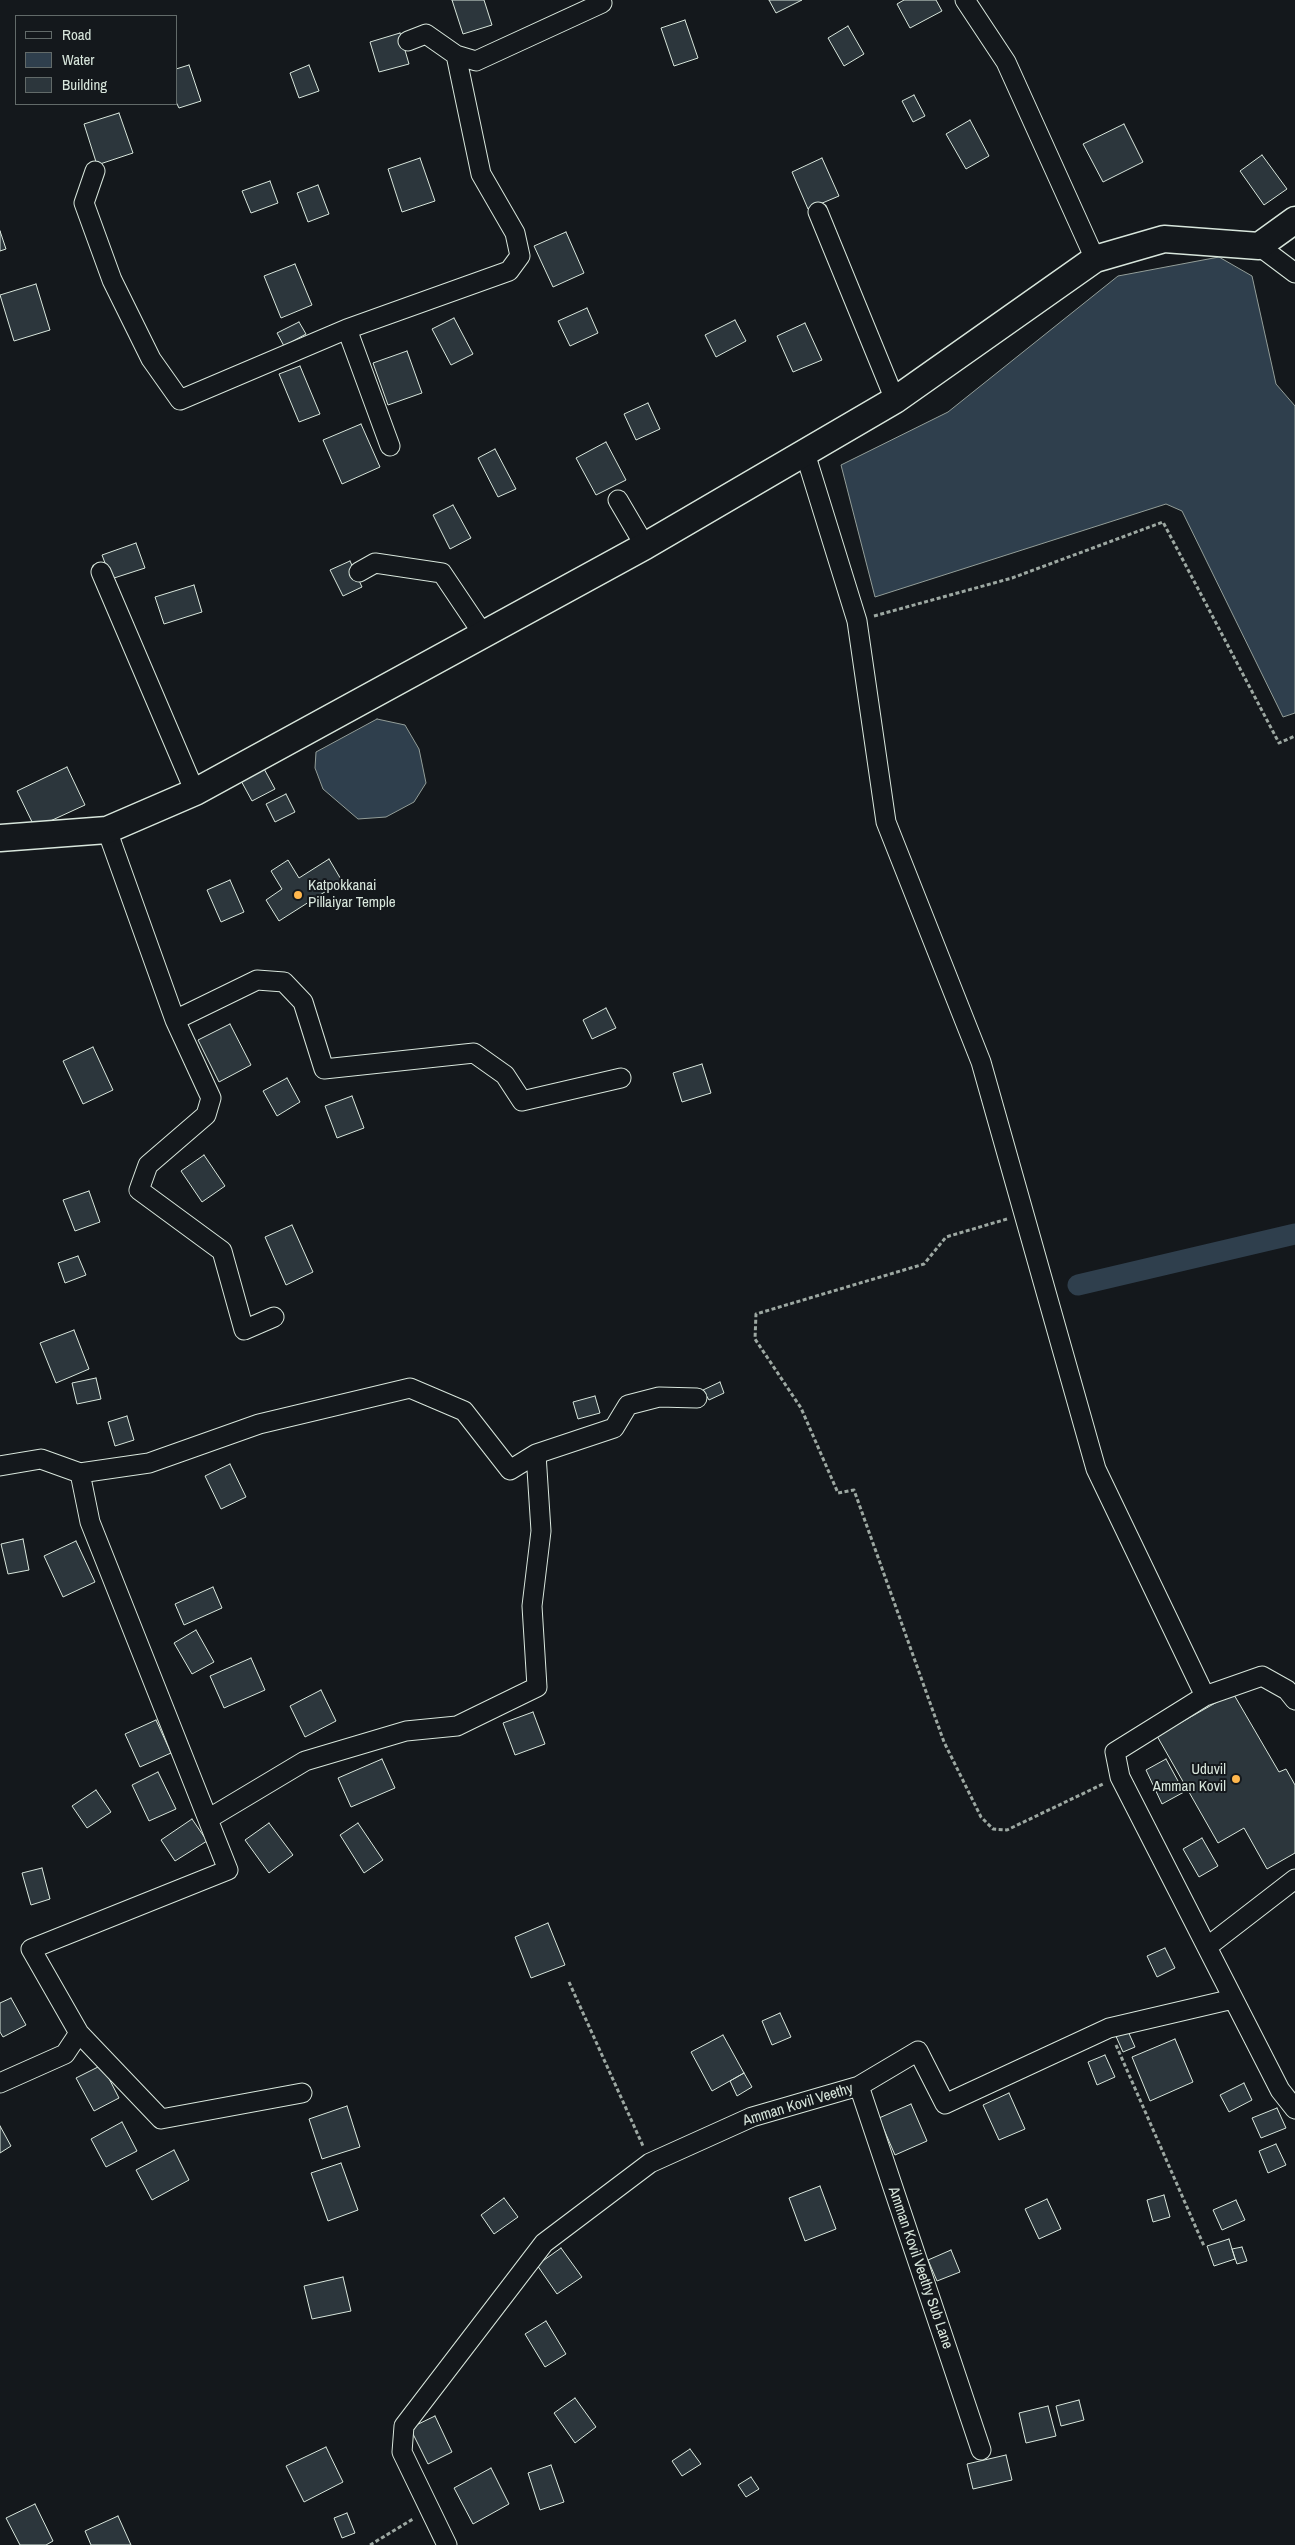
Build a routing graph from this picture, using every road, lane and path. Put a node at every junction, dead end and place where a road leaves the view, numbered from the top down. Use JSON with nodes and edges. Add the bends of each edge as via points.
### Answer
{"nodes":[{"id":1,"x":965,"y":0,"type":"edge"},
{"id":2,"x":602,"y":3,"type":"dead end"},
{"id":3,"x":408,"y":41,"type":"dead end"},
{"id":4,"x":456,"y":55,"type":"junction"},
{"id":5,"x":95,"y":171,"type":"dead end"},
{"id":6,"x":818,"y":212,"type":"dead end"},
{"id":7,"x":1295,"y":220,"type":"edge"},
{"id":8,"x":1259,"y":246,"type":"junction"},
{"id":9,"x":1095,"y":259,"type":"junction"},
{"id":10,"x":1295,"y":273,"type":"edge"},
{"id":11,"x":347,"y":329,"type":"junction"},
{"id":12,"x":895,"y":400,"type":"junction"},
{"id":13,"x":390,"y":446,"type":"dead end"},
{"id":14,"x":806,"y":453,"type":"junction"},
{"id":15,"x":618,"y":500,"type":"dead end"},
{"id":16,"x":645,"y":546,"type":"junction"},
{"id":17,"x":101,"y":572,"type":"dead end"},
{"id":18,"x":359,"y":572,"type":"dead end"},
{"id":19,"x":857,"y":621,"type":"junction"},
{"id":20,"x":483,"y":634,"type":"junction"},
{"id":21,"x":1295,"y":736,"type":"edge"},
{"id":22,"x":195,"y":792,"type":"junction"},
{"id":23,"x":107,"y":830,"type":"junction"},
{"id":24,"x":0,"y":838,"type":"edge"},
{"id":25,"x":175,"y":1020,"type":"junction"},
{"id":26,"x":621,"y":1078,"type":"dead end"},
{"id":27,"x":1026,"y":1214,"type":"junction"},
{"id":28,"x":274,"y":1317,"type":"dead end"},
{"id":29,"x":697,"y":1398,"type":"dead end"},
{"id":30,"x":536,"y":1454,"type":"junction"},
{"id":31,"x":0,"y":1466,"type":"edge"},
{"id":32,"x":80,"y":1473,"type":"junction"},
{"id":33,"x":1205,"y":1696,"type":"junction"},
{"id":34,"x":1295,"y":1700,"type":"edge"},
{"id":35,"x":1120,"y":1777,"type":"junction"},
{"id":36,"x":208,"y":1819,"type":"junction"},
{"id":37,"x":1295,"y":1880,"type":"edge"},
{"id":38,"x":1206,"y":1947,"type":"junction"},
{"id":39,"x":569,"y":1982,"type":"dead end"},
{"id":40,"x":1233,"y":1999,"type":"junction"},
{"id":41,"x":1109,"y":2028,"type":"junction"},
{"id":42,"x":79,"y":2033,"type":"junction"},
{"id":43,"x":0,"y":2084,"type":"edge"},
{"id":44,"x":859,"y":2086,"type":"junction"},
{"id":45,"x":302,"y":2093,"type":"dead end"},
{"id":46,"x":1295,"y":2109,"type":"edge"},
{"id":47,"x":650,"y":2163,"type":"junction"},
{"id":48,"x":1204,"y":2246,"type":"dead end"},
{"id":49,"x":981,"y":2450,"type":"dead end"},
{"id":50,"x":428,"y":2509,"type":"junction"},
{"id":51,"x":370,"y":2545,"type":"edge"},
{"id":52,"x":447,"y":2545,"type":"edge"}],
"edges":[{"from":1,"to":9,"type":"street","via":[[1006,62]]},
{"from":2,"to":4,"type":"street","via":[[476,61]]},
{"from":3,"to":4,"type":"street","via":[[426,34]]},
{"from":4,"to":11,"type":"street","via":[[481,174],[515,233],[520,256],[509,271]]},
{"from":5,"to":11,"type":"street","via":[[84,203],[112,280],[152,359],[180,400]]},
{"from":6,"to":12,"type":"street"},
{"from":7,"to":8,"type":"street"},
{"from":8,"to":9,"type":"street","via":[[1164,239]]},
{"from":8,"to":10,"type":"street"},
{"from":9,"to":12,"type":"street"},
{"from":11,"to":13,"type":"street"},
{"from":12,"to":14,"type":"street"},
{"from":14,"to":16,"type":"street"},
{"from":14,"to":19,"type":"street"},
{"from":15,"to":16,"type":"street"},
{"from":16,"to":20,"type":"street"},
{"from":17,"to":22,"type":"street"},
{"from":18,"to":20,"type":"street","via":[[375,562],[442,573]]},
{"from":19,"to":21,"type":"path","via":[[1012,578],[1163,522],[1279,743]]},
{"from":19,"to":27,"type":"street","via":[[886,822],[981,1062]]},
{"from":20,"to":22,"type":"street"},
{"from":22,"to":23,"type":"street"},
{"from":23,"to":24,"type":"street"},
{"from":23,"to":25,"type":"street"},
{"from":25,"to":26,"type":"street","via":[[257,980],[284,982],[303,1002],[324,1069],[474,1053],[505,1075],[522,1101]]},
{"from":25,"to":28,"type":"street","via":[[211,1098],[206,1115],[148,1166],[139,1190],[222,1251],[244,1330]]},
{"from":27,"to":33,"type":"street","via":[[1096,1469]]},
{"from":27,"to":35,"type":"path","via":[[946,1237],[924,1264],[756,1314],[755,1339],[801,1408],[838,1493],[854,1490],[944,1742],[981,1817],[993,1829],[1007,1830]]},
{"from":29,"to":30,"type":"street","via":[[659,1396],[628,1405],[614,1428]]},
{"from":30,"to":32,"type":"street","via":[[510,1470],[464,1411],[410,1388],[260,1424],[149,1462]]},
{"from":30,"to":36,"type":"street","via":[[541,1531],[532,1606],[537,1687],[457,1726],[406,1731],[305,1761]]},
{"from":31,"to":32,"type":"street","via":[[41,1460]]},
{"from":32,"to":36,"type":"street","via":[[90,1522]]},
{"from":33,"to":34,"type":"street","via":[[1262,1676],[1287,1690]]},
{"from":33,"to":35,"type":"street","via":[[1115,1752]]},
{"from":35,"to":38,"type":"street"},
{"from":36,"to":42,"type":"street","via":[[228,1870],[31,1948]]},
{"from":37,"to":38,"type":"street"},
{"from":38,"to":40,"type":"street"},
{"from":39,"to":47,"type":"path"},
{"from":40,"to":41,"type":"street","name":"Amman Kovil Veethy"},
{"from":40,"to":46,"type":"street","via":[[1280,2090]]},
{"from":41,"to":44,"type":"street","name":"Amman Kovil Veethy","via":[[945,2104],[918,2051]]},
{"from":41,"to":48,"type":"path"},
{"from":42,"to":43,"type":"street","via":[[65,2054]]},
{"from":42,"to":45,"type":"street","via":[[162,2118]]},
{"from":44,"to":47,"type":"street","name":"Amman Kovil Veethy","via":[[752,2117]]},
{"from":44,"to":49,"type":"street","name":"Amman Kovil Veethy Sub Lane"},
{"from":47,"to":50,"type":"street","name":"Amman Kovil Veethy","via":[[544,2243],[404,2426],[402,2452]]},
{"from":50,"to":51,"type":"path"},
{"from":50,"to":52,"type":"street","name":"Amman Kovil Veethy"}]}
